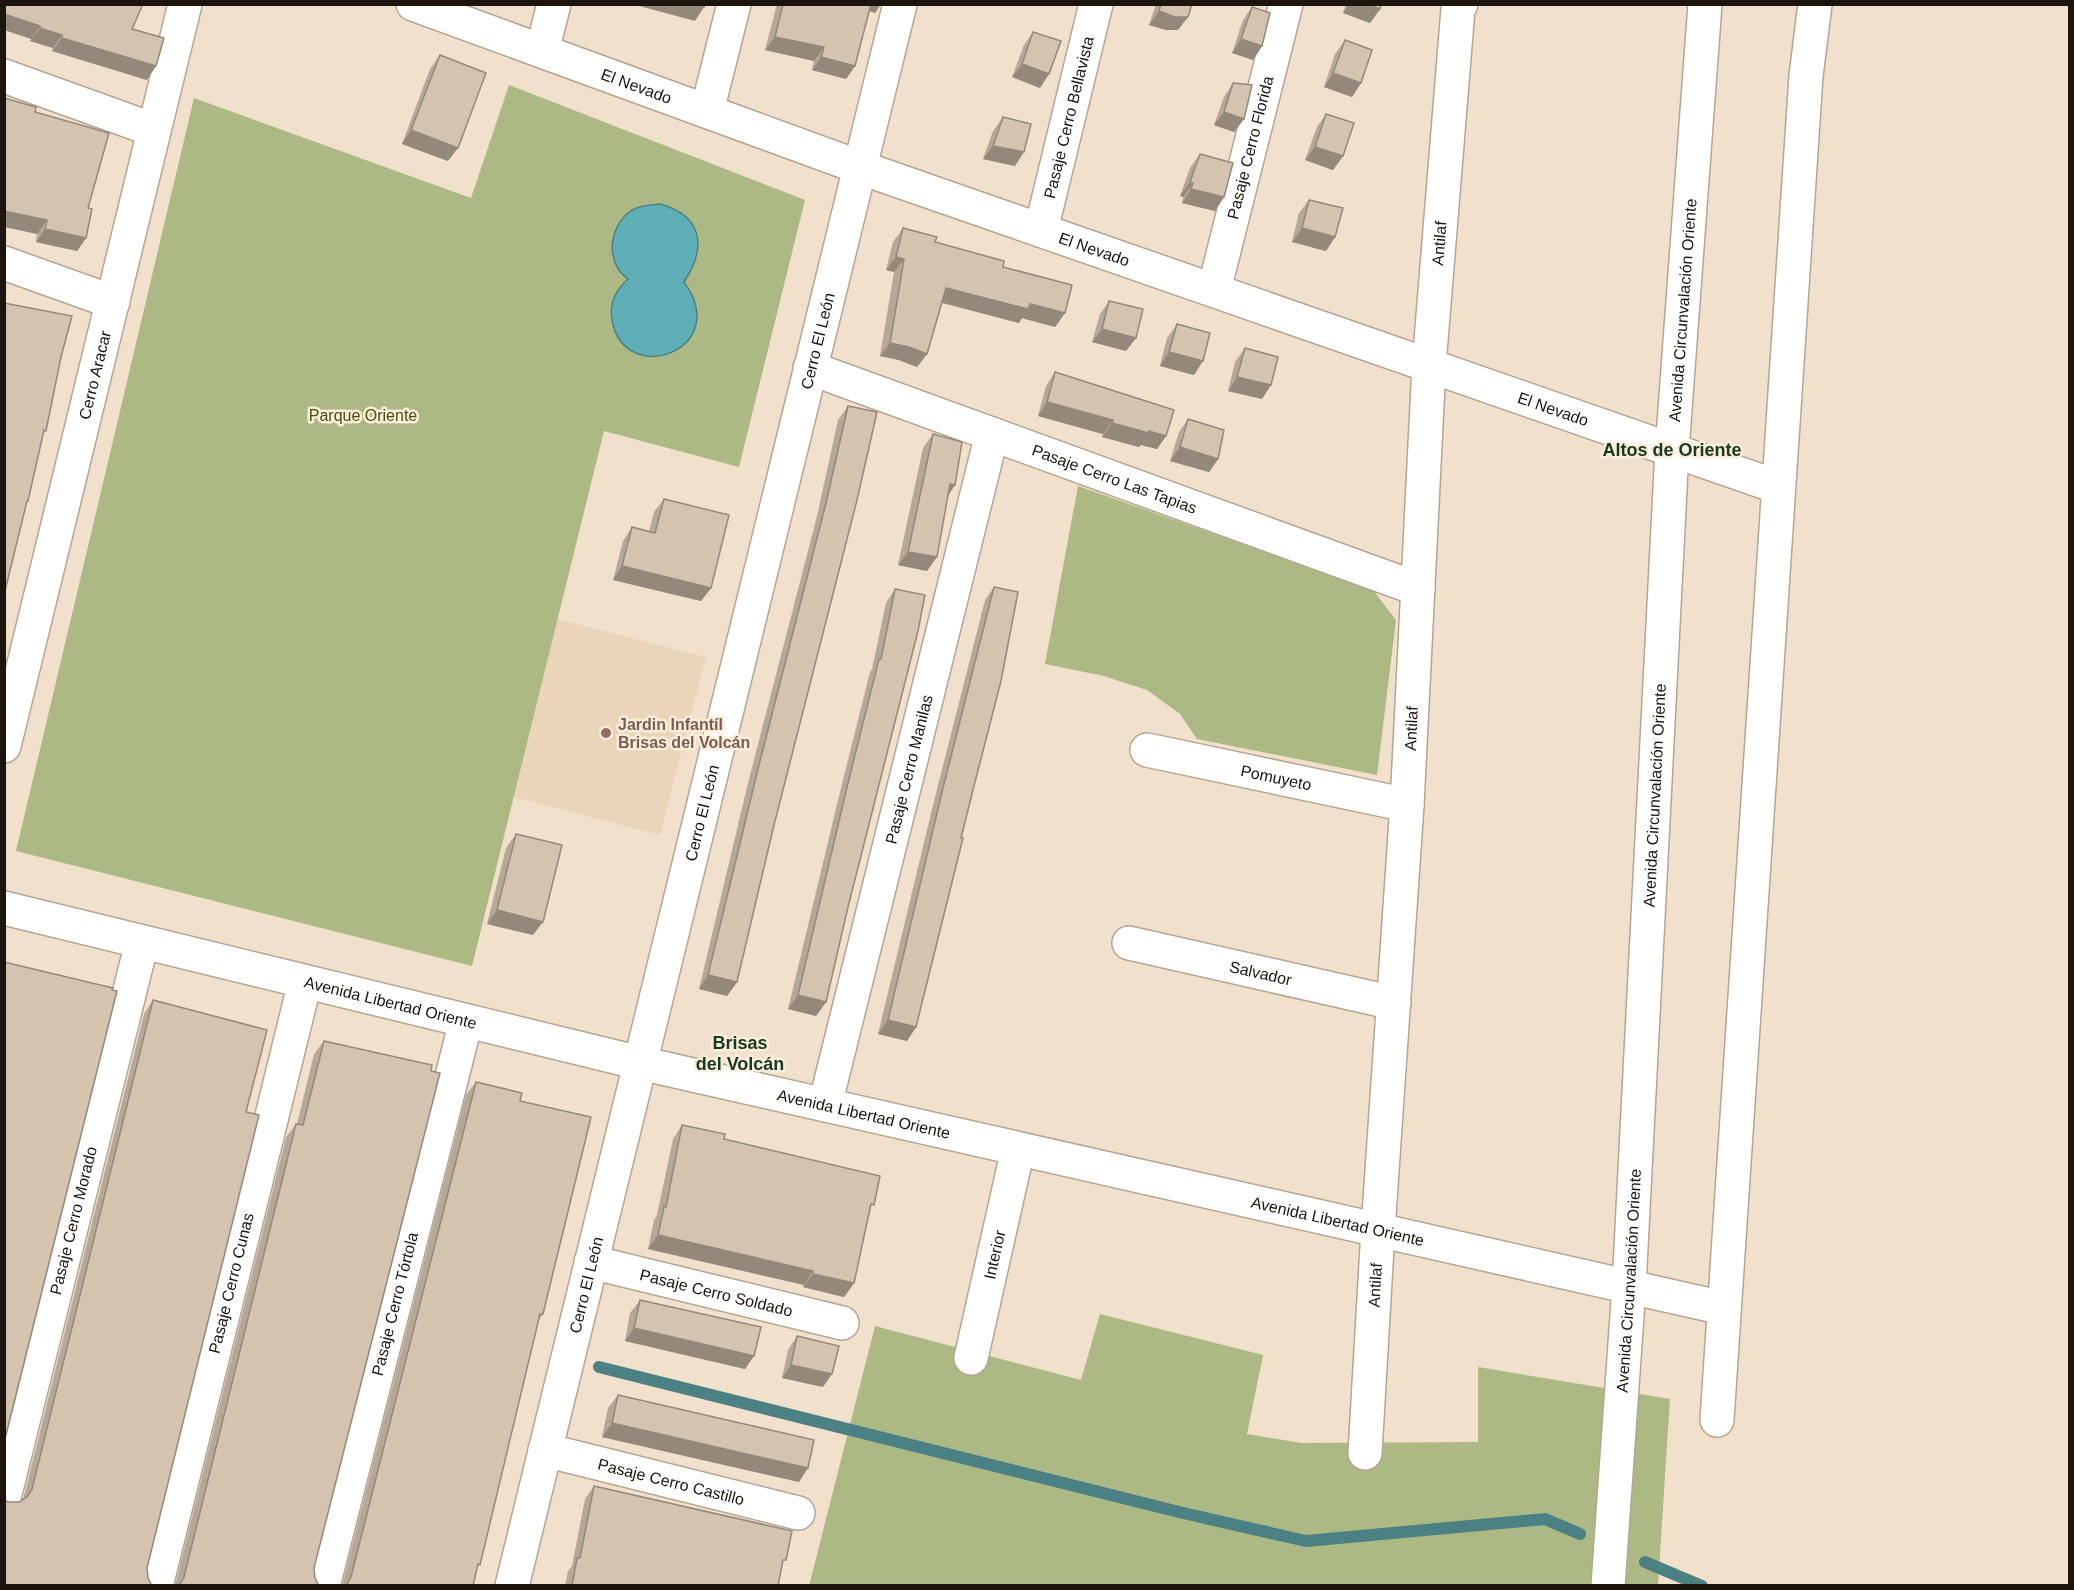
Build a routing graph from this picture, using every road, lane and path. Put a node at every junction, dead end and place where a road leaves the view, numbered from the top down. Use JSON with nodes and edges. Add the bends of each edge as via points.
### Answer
{"nodes":[{"id":1,"x":185,"y":4,"type":"edge"},
{"id":2,"x":413,"y":4,"type":"edge"},
{"id":3,"x":554,"y":4,"type":"edge"},
{"id":4,"x":734,"y":4,"type":"edge"},
{"id":5,"x":900,"y":4,"type":"edge"},
{"id":6,"x":1096,"y":4,"type":"edge"},
{"id":7,"x":1286,"y":4,"type":"edge"},
{"id":8,"x":1461,"y":4,"type":"edge"},
{"id":9,"x":1705,"y":4,"type":"edge"},
{"id":10,"x":1815,"y":4,"type":"edge"},
{"id":11,"x":542,"y":51,"type":"junction"},
{"id":12,"x":4,"y":76,"type":"edge"},
{"id":13,"x":707,"y":111,"type":"junction"},
{"id":14,"x":154,"y":130,"type":"junction"},
{"id":15,"x":859,"y":167,"type":"junction"},
{"id":16,"x":1041,"y":230,"type":"junction"},
{"id":17,"x":4,"y":263,"type":"edge"},
{"id":18,"x":1214,"y":290,"type":"junction"},
{"id":19,"x":112,"y":302,"type":"junction"},
{"id":20,"x":1429,"y":365,"type":"junction"},
{"id":21,"x":810,"y":368,"type":"junction"},
{"id":22,"x":992,"y":434,"type":"junction"},
{"id":23,"x":1672,"y":450,"type":"junction"},
{"id":24,"x":1778,"y":487,"type":"junction"},
{"id":25,"x":1418,"y":589,"type":"junction"},
{"id":26,"x":4,"y":746,"type":"edge"},
{"id":27,"x":1147,"y":750,"type":"dead end"},
{"id":28,"x":1407,"y":805,"type":"junction"},
{"id":29,"x":4,"y":908,"type":"edge"},
{"id":30,"x":142,"y":942,"type":"junction"},
{"id":31,"x":1129,"y":943,"type":"dead end"},
{"id":32,"x":304,"y":982,"type":"junction"},
{"id":33,"x":1394,"y":1003,"type":"junction"},
{"id":34,"x":466,"y":1021,"type":"junction"},
{"id":35,"x":640,"y":1063,"type":"junction"},
{"id":36,"x":825,"y":1105,"type":"junction"},
{"id":37,"x":1018,"y":1149,"type":"junction"},
{"id":38,"x":1378,"y":1230,"type":"junction"},
{"id":39,"x":591,"y":1262,"type":"junction"},
{"id":40,"x":1629,"y":1287,"type":"junction"},
{"id":41,"x":1723,"y":1308,"type":"junction"},
{"id":42,"x":842,"y":1323,"type":"dead end"},
{"id":43,"x":971,"y":1358,"type":"dead end"},
{"id":44,"x":1717,"y":1420,"type":"dead end"},
{"id":45,"x":545,"y":1449,"type":"junction"},
{"id":46,"x":1365,"y":1453,"type":"dead end"},
{"id":47,"x":4,"y":1498,"type":"edge"},
{"id":48,"x":798,"y":1513,"type":"dead end"},
{"id":49,"x":156,"y":1586,"type":"edge"},
{"id":50,"x":323,"y":1586,"type":"edge"},
{"id":51,"x":512,"y":1586,"type":"edge"},
{"id":52,"x":1608,"y":1586,"type":"edge"}],
"edges":[{"from":1,"to":14,"type":"street","name":"Cerro Aracar"},
{"from":2,"to":11,"type":"street","name":"El Nevado"},
{"from":3,"to":11,"type":"street"},
{"from":4,"to":13,"type":"street"},
{"from":5,"to":15,"type":"street","name":"Cerro El León"},
{"from":6,"to":16,"type":"street","name":"Pasaje Cerro Bellavista"},
{"from":7,"to":18,"type":"street","name":"Pasaje Cerro Florida"},
{"from":8,"to":20,"type":"street","name":"Antilaf"},
{"from":9,"to":23,"type":"street","name":"Avenida Circunvalación Oriente"},
{"from":10,"to":24,"type":"street","via":[[1806,76]]},
{"from":11,"to":13,"type":"street","name":"El Nevado"},
{"from":12,"to":14,"type":"street"},
{"from":13,"to":15,"type":"street","name":"El Nevado"},
{"from":14,"to":19,"type":"street","name":"Cerro Aracar"},
{"from":15,"to":16,"type":"street","name":"El Nevado"},
{"from":15,"to":21,"type":"street","name":"Cerro El León"},
{"from":16,"to":18,"type":"street","name":"El Nevado"},
{"from":17,"to":19,"type":"street"},
{"from":18,"to":20,"type":"street","name":"El Nevado"},
{"from":19,"to":26,"type":"street","name":"Cerro Aracar"},
{"from":20,"to":23,"type":"street","name":"El Nevado"},
{"from":20,"to":25,"type":"street","name":"Antilaf"},
{"from":21,"to":22,"type":"street","name":"Pasaje Cerro Las Tapias"},
{"from":21,"to":35,"type":"street","name":"Cerro El León"},
{"from":22,"to":25,"type":"street","name":"Pasaje Cerro Las Tapias"},
{"from":22,"to":36,"type":"street","name":"Pasaje Cerro Manilas"},
{"from":23,"to":24,"type":"street","name":"El Nevado"},
{"from":23,"to":40,"type":"street","name":"Avenida Circunvalación Oriente"},
{"from":24,"to":41,"type":"street"},
{"from":25,"to":28,"type":"street","name":"Antilaf"},
{"from":27,"to":28,"type":"street","name":"Pomuyeto"},
{"from":28,"to":33,"type":"street","name":"Antilaf"},
{"from":29,"to":30,"type":"street","name":"Avenida Libertad Oriente"},
{"from":30,"to":32,"type":"street","name":"Avenida Libertad Oriente"},
{"from":30,"to":47,"type":"street","name":"Pasaje Cerro Morado"},
{"from":31,"to":33,"type":"street","name":"Salvador"},
{"from":32,"to":34,"type":"street","name":"Avenida Libertad Oriente"},
{"from":32,"to":49,"type":"street","name":"Pasaje Cerro Cunas"},
{"from":33,"to":38,"type":"street","name":"Antilaf"},
{"from":34,"to":35,"type":"street","name":"Avenida Libertad Oriente"},
{"from":34,"to":50,"type":"street","name":"Pasaje Cerro Tórtola"},
{"from":35,"to":36,"type":"street","name":"Avenida Libertad Oriente"},
{"from":35,"to":39,"type":"street","name":"Cerro El León"},
{"from":36,"to":37,"type":"street","name":"Avenida Libertad Oriente"},
{"from":37,"to":38,"type":"street","name":"Avenida Libertad Oriente"},
{"from":37,"to":43,"type":"street","name":"Interior"},
{"from":38,"to":40,"type":"street","name":"Avenida Libertad Oriente"},
{"from":38,"to":46,"type":"street","name":"Antilaf"},
{"from":39,"to":42,"type":"street","name":"Pasaje Cerro Soldado"},
{"from":39,"to":45,"type":"street","name":"Cerro El León"},
{"from":40,"to":41,"type":"street","name":"Avenida Libertad Oriente"},
{"from":40,"to":52,"type":"street","name":"Avenida Circunvalación Oriente"},
{"from":41,"to":44,"type":"street"},
{"from":45,"to":48,"type":"street","name":"Pasaje Cerro Castillo"},
{"from":45,"to":51,"type":"street","name":"Cerro El León"}]}
